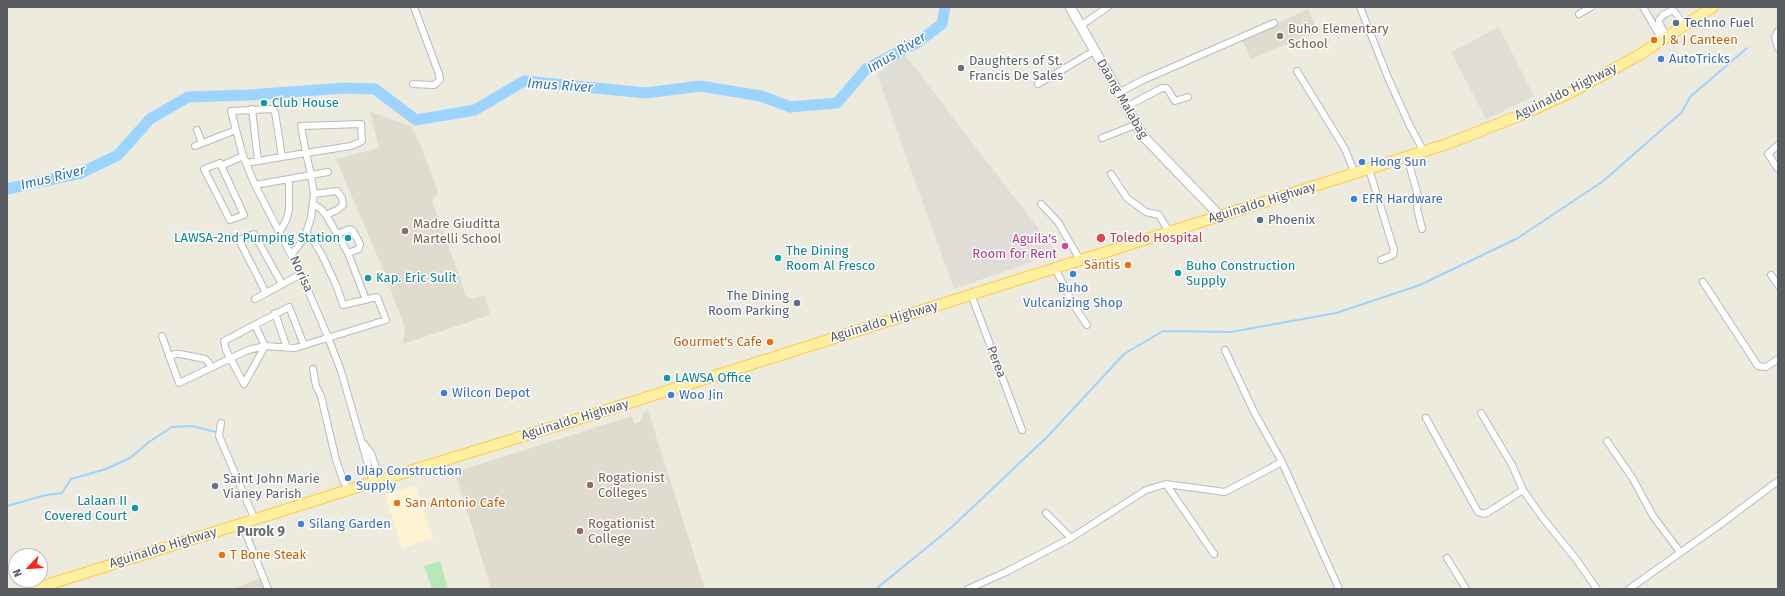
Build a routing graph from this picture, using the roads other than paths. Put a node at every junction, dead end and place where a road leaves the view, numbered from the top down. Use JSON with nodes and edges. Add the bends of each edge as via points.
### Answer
{"nodes":[{"id":1,"x":414,"y":7,"type":"edge"},
{"id":2,"x":1070,"y":7,"type":"edge"},
{"id":3,"x":1108,"y":7,"type":"edge"},
{"id":4,"x":1360,"y":7,"type":"edge"},
{"id":5,"x":1591,"y":7,"type":"edge"},
{"id":6,"x":1643,"y":7,"type":"edge"},
{"id":7,"x":1713,"y":7,"type":"edge"},
{"id":8,"x":1579,"y":14,"type":"dead end"},
{"id":9,"x":1274,"y":23,"type":"dead end"},
{"id":10,"x":1080,"y":26,"type":"junction"},
{"id":11,"x":1685,"y":26,"type":"junction"},
{"id":12,"x":1778,"y":31,"type":"edge"},
{"id":13,"x":1665,"y":39,"type":"junction"},
{"id":14,"x":1778,"y":48,"type":"edge"},
{"id":15,"x":1094,"y":51,"type":"junction"},
{"id":16,"x":1297,"y":71,"type":"dead end"},
{"id":17,"x":413,"y":84,"type":"dead end"},
{"id":18,"x":1038,"y":84,"type":"dead end"},
{"id":19,"x":1118,"y":93,"type":"junction"},
{"id":20,"x":1188,"y":97,"type":"dead end"},
{"id":21,"x":1126,"y":108,"type":"junction"},
{"id":22,"x":252,"y":109,"type":"junction"},
{"id":23,"x":1135,"y":124,"type":"junction"},
{"id":24,"x":197,"y":130,"type":"dead end"},
{"id":25,"x":236,"y":130,"type":"junction"},
{"id":26,"x":1102,"y":138,"type":"dead end"},
{"id":27,"x":202,"y":143,"type":"junction"},
{"id":28,"x":1778,"y":145,"type":"edge"},
{"id":29,"x":195,"y":146,"type":"dead end"},
{"id":30,"x":1424,"y":152,"type":"junction"},
{"id":31,"x":306,"y":154,"type":"junction"},
{"id":32,"x":243,"y":156,"type":"junction"},
{"id":33,"x":282,"y":157,"type":"junction"},
{"id":34,"x":1407,"y":157,"type":"junction"},
{"id":35,"x":258,"y":161,"type":"junction"},
{"id":36,"x":246,"y":163,"type":"junction"},
{"id":37,"x":221,"y":166,"type":"junction"},
{"id":38,"x":1369,"y":169,"type":"junction"},
{"id":39,"x":1778,"y":169,"type":"edge"},
{"id":40,"x":328,"y":172,"type":"dead end"},
{"id":41,"x":1111,"y":174,"type":"dead end"},
{"id":42,"x":1355,"y":174,"type":"junction"},
{"id":43,"x":311,"y":175,"type":"junction"},
{"id":44,"x":289,"y":179,"type":"junction"},
{"id":45,"x":256,"y":184,"type":"junction"},
{"id":46,"x":314,"y":194,"type":"junction"},
{"id":47,"x":313,"y":204,"type":"junction"},
{"id":48,"x":1041,"y":204,"type":"dead end"},
{"id":49,"x":326,"y":215,"type":"junction"},
{"id":50,"x":1220,"y":216,"type":"junction"},
{"id":51,"x":1422,"y":229,"type":"dead end"},
{"id":52,"x":280,"y":231,"type":"junction"},
{"id":53,"x":1169,"y":232,"type":"junction"},
{"id":54,"x":306,"y":233,"type":"junction"},
{"id":55,"x":337,"y":234,"type":"junction"},
{"id":56,"x":348,"y":253,"type":"junction"},
{"id":57,"x":292,"y":254,"type":"junction"},
{"id":58,"x":1080,"y":260,"type":"junction"},
{"id":59,"x":1381,"y":260,"type":"dead end"},
{"id":60,"x":1055,"y":268,"type":"junction"},
{"id":61,"x":301,"y":274,"type":"junction"},
{"id":62,"x":1771,"y":274,"type":"dead end"},
{"id":63,"x":1703,"y":282,"type":"dead end"},
{"id":64,"x":282,"y":284,"type":"junction"},
{"id":65,"x":1778,"y":285,"type":"edge"},
{"id":66,"x":266,"y":293,"type":"junction"},
{"id":67,"x":971,"y":294,"type":"junction"},
{"id":68,"x":255,"y":299,"type":"dead end"},
{"id":69,"x":366,"y":300,"type":"junction"},
{"id":70,"x":275,"y":313,"type":"junction"},
{"id":71,"x":255,"y":325,"type":"junction"},
{"id":72,"x":1087,"y":325,"type":"dead end"},
{"id":73,"x":162,"y":336,"type":"dead end"},
{"id":74,"x":328,"y":337,"type":"junction"},
{"id":75,"x":304,"y":345,"type":"junction"},
{"id":76,"x":265,"y":346,"type":"junction"},
{"id":77,"x":287,"y":348,"type":"junction"},
{"id":78,"x":1225,"y":350,"type":"dead end"},
{"id":79,"x":169,"y":357,"type":"junction"},
{"id":80,"x":231,"y":358,"type":"junction"},
{"id":81,"x":1778,"y":359,"type":"edge"},
{"id":82,"x":211,"y":368,"type":"junction"},
{"id":83,"x":313,"y":369,"type":"dead end"},
{"id":84,"x":1481,"y":413,"type":"dead end"},
{"id":85,"x":1426,"y":418,"type":"dead end"},
{"id":86,"x":221,"y":423,"type":"dead end"},
{"id":87,"x":1022,"y":430,"type":"dead end"},
{"id":88,"x":1607,"y":442,"type":"dead end"},
{"id":89,"x":1282,"y":462,"type":"junction"},
{"id":90,"x":1778,"y":480,"type":"edge"},
{"id":91,"x":376,"y":481,"type":"junction"},
{"id":92,"x":1166,"y":484,"type":"junction"},
{"id":93,"x":348,"y":490,"type":"junction"},
{"id":94,"x":1523,"y":490,"type":"junction"},
{"id":95,"x":1046,"y":513,"type":"dead end"},
{"id":96,"x":255,"y":520,"type":"junction"},
{"id":97,"x":242,"y":524,"type":"junction"},
{"id":98,"x":1071,"y":538,"type":"junction"},
{"id":99,"x":1680,"y":552,"type":"junction"},
{"id":100,"x":1214,"y":554,"type":"dead end"},
{"id":101,"x":1447,"y":558,"type":"dead end"},
{"id":102,"x":52,"y":586,"type":"edge"},
{"id":103,"x":34,"y":589,"type":"edge"},
{"id":104,"x":268,"y":589,"type":"edge"},
{"id":105,"x":968,"y":589,"type":"edge"},
{"id":106,"x":1339,"y":589,"type":"edge"},
{"id":107,"x":1466,"y":589,"type":"edge"},
{"id":108,"x":1597,"y":589,"type":"edge"},
{"id":109,"x":1629,"y":589,"type":"edge"}],
"edges":[{"from":1,"to":17,"type":"street","via":[[440,80],[434,85]]},
{"from":2,"to":10,"type":"street","name":"Daang Malabag"},
{"from":3,"to":10,"type":"street"},
{"from":4,"to":30,"type":"street","via":[[1389,80]]},
{"from":5,"to":8,"type":"street"},
{"from":6,"to":13,"type":"street"},
{"from":7,"to":11,"type":"main road","name":"Aguinaldo Highway"},
{"from":9,"to":19,"type":"street"},
{"from":10,"to":15,"type":"street","name":"Daang Malabag"},
{"from":11,"to":13,"type":"main road","name":"Aguinaldo Highway"},
{"from":11,"to":13,"type":"street","via":[[1674,11],[1663,15],[1659,23]]},
{"from":12,"to":14,"type":"street","via":[[1775,37]]},
{"from":13,"to":30,"type":"main road","name":"Aguinaldo Highway","via":[[1574,91],[1477,133]]},
{"from":15,"to":18,"type":"street"},
{"from":15,"to":19,"type":"street","name":"Daang Malabag"},
{"from":16,"to":42,"type":"street","via":[[1329,127],[1345,149]]},
{"from":19,"to":21,"type":"street","name":"Daang Malabag"},
{"from":20,"to":21,"type":"street","via":[[1175,101],[1168,90],[1162,88]]},
{"from":21,"to":23,"type":"street","name":"Daang Malabag"},
{"from":22,"to":25,"type":"street","name":"Norisa","via":[[231,111]]},
{"from":22,"to":33,"type":"street","via":[[273,109],[275,112]]},
{"from":22,"to":35,"type":"street"},
{"from":23,"to":26,"type":"street"},
{"from":23,"to":50,"type":"street","name":"Daang Malabag","via":[[1152,148]]},
{"from":24,"to":27,"type":"street"},
{"from":25,"to":27,"type":"street"},
{"from":25,"to":32,"type":"street","name":"Norisa"},
{"from":27,"to":29,"type":"street"},
{"from":28,"to":39,"type":"street","via":[[1768,154]]},
{"from":30,"to":34,"type":"main road","name":"Aguinaldo Highway"},
{"from":31,"to":31,"type":"street","via":[[301,126],[361,124],[362,141],[351,146]]},
{"from":31,"to":33,"type":"street"},
{"from":31,"to":43,"type":"street"},
{"from":32,"to":36,"type":"street","name":"Norisa"},
{"from":32,"to":37,"type":"street"},
{"from":33,"to":35,"type":"street"},
{"from":34,"to":38,"type":"main road","name":"Aguinaldo Highway"},
{"from":34,"to":51,"type":"street","via":[[1419,199],[1417,208]]},
{"from":35,"to":36,"type":"street"},
{"from":36,"to":45,"type":"street","name":"Norisa"},
{"from":37,"to":37,"type":"street","via":[[220,163],[204,169],[230,220],[244,214]]},
{"from":38,"to":42,"type":"main road","name":"Aguinaldo Highway"},
{"from":38,"to":59,"type":"street","via":[[1394,250],[1393,254]]},
{"from":40,"to":43,"type":"street"},
{"from":41,"to":53,"type":"street","via":[[1127,198],[1146,212],[1159,215]]},
{"from":42,"to":50,"type":"main road","name":"Aguinaldo Highway"},
{"from":43,"to":44,"type":"street"},
{"from":43,"to":46,"type":"street"},
{"from":44,"to":45,"type":"street"},
{"from":44,"to":52,"type":"street","via":[[289,210]]},
{"from":45,"to":52,"type":"street","name":"Norisa"},
{"from":46,"to":47,"type":"street"},
{"from":46,"to":49,"type":"street","via":[[337,191],[342,198],[343,205]]},
{"from":47,"to":49,"type":"street"},
{"from":47,"to":54,"type":"street"},
{"from":48,"to":58,"type":"street","via":[[1058,222]]},
{"from":49,"to":55,"type":"street"},
{"from":50,"to":53,"type":"main road","name":"Aguinaldo Highway"},
{"from":52,"to":57,"type":"street","name":"Norisa"},
{"from":53,"to":58,"type":"main road","name":"Aguinaldo Highway"},
{"from":54,"to":57,"type":"street"},
{"from":54,"to":69,"type":"street","via":[[322,255],[343,305]]},
{"from":55,"to":56,"type":"street"},
{"from":55,"to":56,"type":"street","via":[[350,229],[353,231],[360,244],[359,249]]},
{"from":56,"to":69,"type":"street"},
{"from":57,"to":61,"type":"street","name":"Norisa"},
{"from":58,"to":60,"type":"main road","name":"Aguinaldo Highway"},
{"from":60,"to":67,"type":"main road","name":"Aguinaldo Highway"},
{"from":60,"to":72,"type":"street"},
{"from":61,"to":64,"type":"street"},
{"from":61,"to":74,"type":"street","name":"Norisa"},
{"from":62,"to":65,"type":"street"},
{"from":63,"to":81,"type":"street","via":[[1758,366],[1766,367]]},
{"from":64,"to":66,"type":"street"},
{"from":64,"to":66,"type":"street","via":[[254,234],[239,240]]},
{"from":66,"to":68,"type":"street"},
{"from":67,"to":87,"type":"street","name":"Perea"},
{"from":67,"to":91,"type":"main road","name":"Aguinaldo Highway"},
{"from":69,"to":74,"type":"street","via":[[377,297],[386,320]]},
{"from":70,"to":71,"type":"street"},
{"from":70,"to":75,"type":"street","via":[[288,307]]},
{"from":70,"to":77,"type":"street"},
{"from":71,"to":76,"type":"street"},
{"from":71,"to":80,"type":"street","via":[[224,341]]},
{"from":73,"to":79,"type":"street"},
{"from":74,"to":75,"type":"street"},
{"from":74,"to":91,"type":"street","name":"Norisa","via":[[362,441],[371,453]]},
{"from":75,"to":77,"type":"street"},
{"from":76,"to":77,"type":"street"},
{"from":76,"to":80,"type":"street"},
{"from":76,"to":80,"type":"street","via":[[244,384]]},
{"from":78,"to":89,"type":"street","via":[[1254,412]]},
{"from":79,"to":82,"type":"street","via":[[180,354],[205,359]]},
{"from":79,"to":82,"type":"street","via":[[179,383]]},
{"from":80,"to":82,"type":"street"},
{"from":83,"to":93,"type":"street","via":[[336,460]]},
{"from":84,"to":94,"type":"street","via":[[1512,465]]},
{"from":85,"to":94,"type":"street","via":[[1478,512],[1484,514]]},
{"from":86,"to":96,"type":"street","via":[[219,436]]},
{"from":88,"to":99,"type":"street"},
{"from":89,"to":92,"type":"street","via":[[1225,492]]},
{"from":89,"to":106,"type":"street"},
{"from":90,"to":99,"type":"street"},
{"from":91,"to":93,"type":"main road","name":"Aguinaldo Highway"},
{"from":92,"to":98,"type":"street","via":[[1139,493]]},
{"from":92,"to":100,"type":"street"},
{"from":93,"to":96,"type":"main road","name":"Aguinaldo Highway"},
{"from":94,"to":108,"type":"street"},
{"from":95,"to":98,"type":"street"},
{"from":96,"to":97,"type":"main road","name":"Aguinaldo Highway"},
{"from":97,"to":102,"type":"main road","name":"Aguinaldo Highway"},
{"from":97,"to":104,"type":"street"},
{"from":98,"to":105,"type":"street","via":[[1008,572]]},
{"from":99,"to":109,"type":"street"},
{"from":101,"to":107,"type":"street"},
{"from":102,"to":103,"type":"main road","name":"Aguinaldo Highway"}]}
